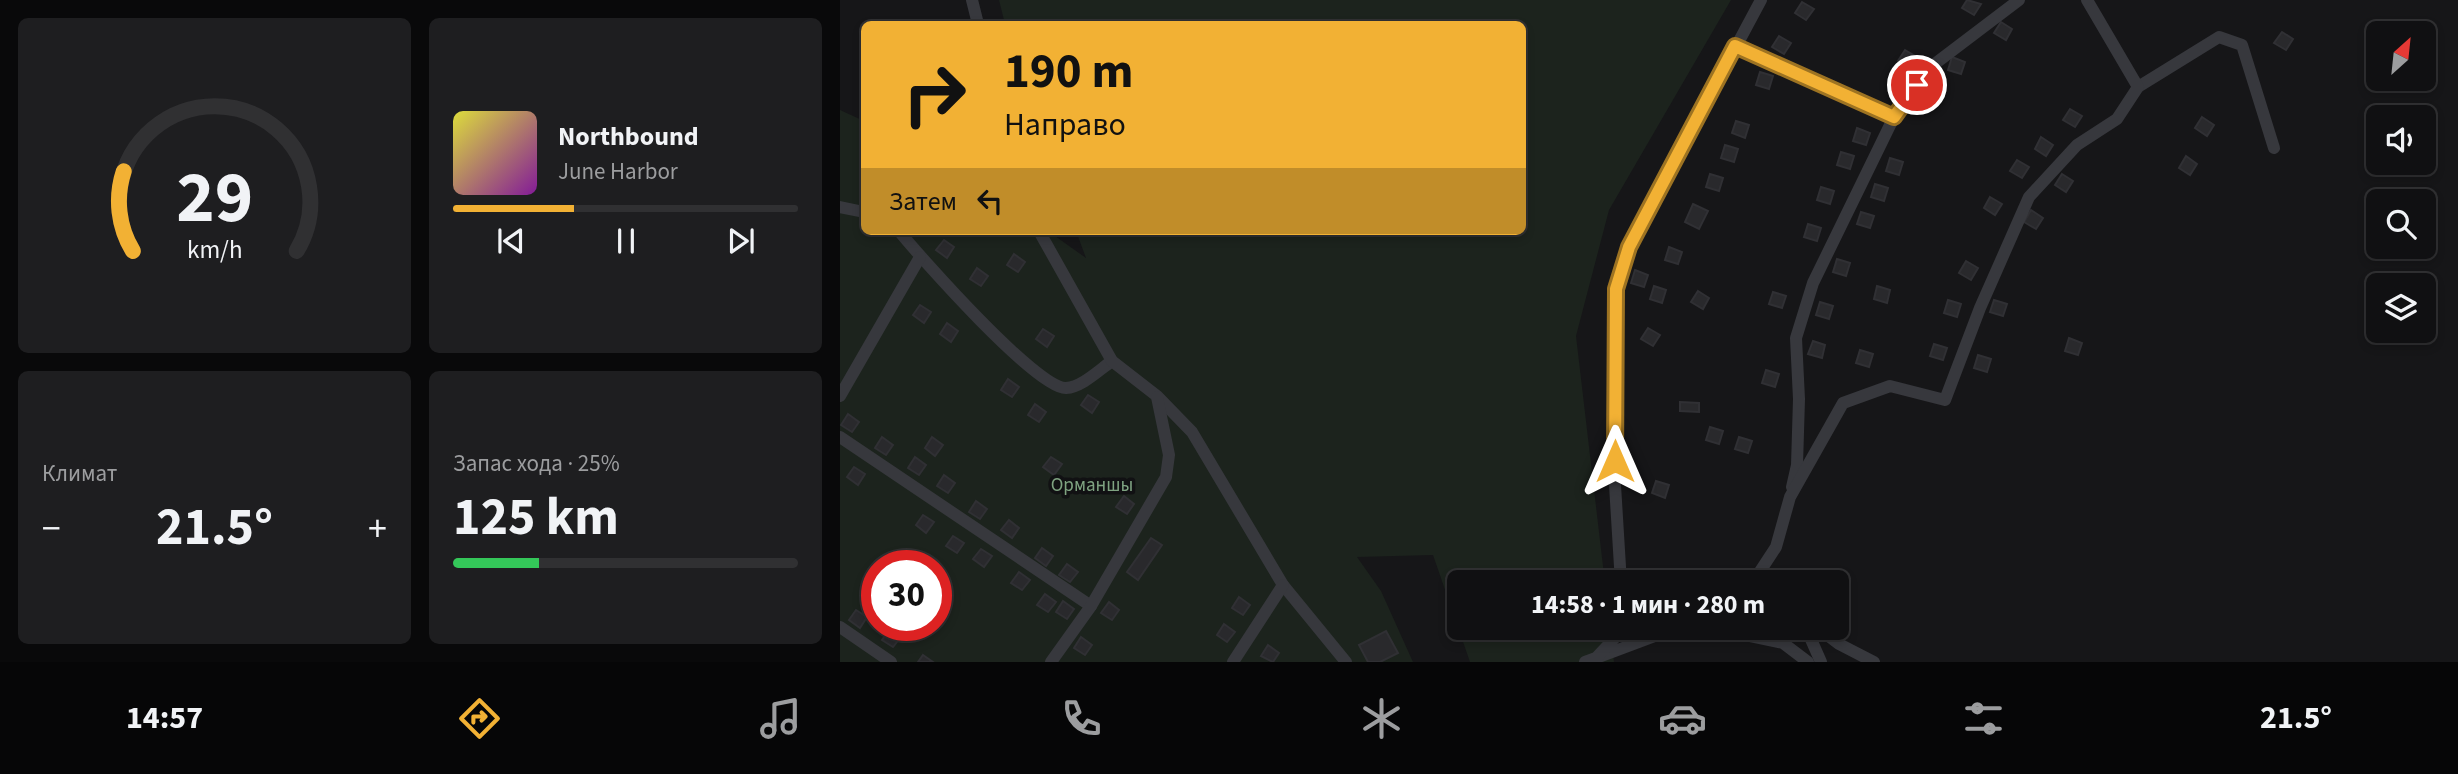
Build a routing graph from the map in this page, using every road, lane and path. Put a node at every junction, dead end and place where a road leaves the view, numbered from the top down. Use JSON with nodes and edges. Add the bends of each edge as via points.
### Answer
{"nodes":[{"id":1,"x":972,"y":0,"type":"edge"},
{"id":2,"x":1761,"y":0,"type":"edge"},
{"id":3,"x":2019,"y":0,"type":"edge"},
{"id":4,"x":2087,"y":0,"type":"edge"},
{"id":5,"x":977,"y":21,"type":"edge"},
{"id":6,"x":1735,"y":46,"type":"junction"},
{"id":7,"x":2138,"y":87,"type":"junction"},
{"id":8,"x":1894,"y":117,"type":"junction"},
{"id":9,"x":2274,"y":148,"type":"dead end"},
{"id":10,"x":840,"y":207,"type":"edge"},
{"id":11,"x":861,"y":211,"type":"edge"},
{"id":12,"x":902,"y":235,"type":"edge"},
{"id":13,"x":1041,"y":235,"type":"edge"},
{"id":14,"x":920,"y":257,"type":"junction"},
{"id":15,"x":1112,"y":361,"type":"junction"},
{"id":16,"x":840,"y":396,"type":"edge"},
{"id":17,"x":1157,"y":396,"type":"junction"},
{"id":18,"x":840,"y":437,"type":"edge"},
{"id":19,"x":1790,"y":497,"type":"junction"},
{"id":20,"x":1620,"y":570,"type":"edge"},
{"id":21,"x":1762,"y":570,"type":"edge"},
{"id":22,"x":1283,"y":586,"type":"junction"},
{"id":23,"x":1091,"y":606,"type":"junction"},
{"id":24,"x":840,"y":627,"type":"edge"},
{"id":25,"x":1613,"y":640,"type":"edge"},
{"id":26,"x":1811,"y":640,"type":"edge"},
{"id":27,"x":1834,"y":640,"type":"edge"},
{"id":28,"x":1590,"y":660,"type":"edge"},
{"id":29,"x":891,"y":662,"type":"edge"},
{"id":30,"x":1051,"y":662,"type":"edge"},
{"id":31,"x":1233,"y":662,"type":"edge"},
{"id":32,"x":1346,"y":662,"type":"edge"},
{"id":33,"x":1808,"y":662,"type":"edge"},
{"id":34,"x":1821,"y":662,"type":"edge"},
{"id":35,"x":1874,"y":662,"type":"edge"}],
"edges":[{"from":1,"to":5,"type":"street"},
{"from":2,"to":6,"type":"street"},
{"from":3,"to":8,"type":"street","via":[[1928,69]]},
{"from":4,"to":7,"type":"street"},
{"from":6,"to":8,"type":"street"},
{"from":6,"to":20,"type":"street","via":[[1629,247],[1616,289],[1615,485]]},
{"from":7,"to":9,"type":"street","via":[[2219,37],[2242,45]]},
{"from":7,"to":19,"type":"street","via":[[2117,119],[2077,145],[2029,197],[1945,400],[1890,386],[1843,404]]},
{"from":8,"to":19,"type":"street","via":[[1813,283],[1796,338],[1800,399],[1797,465]]},
{"from":10,"to":11,"type":"street"},
{"from":12,"to":14,"type":"street"},
{"from":13,"to":15,"type":"street"},
{"from":14,"to":15,"type":"street","via":[[1016,355],[1052,383],[1074,386]]},
{"from":14,"to":16,"type":"street"},
{"from":15,"to":17,"type":"street"},
{"from":17,"to":22,"type":"street","via":[[1192,432]]},
{"from":17,"to":23,"type":"street","via":[[1169,455],[1166,477]]},
{"from":18,"to":23,"type":"street"},
{"from":19,"to":21,"type":"street","via":[[1776,547]]},
{"from":22,"to":31,"type":"street"},
{"from":22,"to":32,"type":"street"},
{"from":23,"to":30,"type":"street"},
{"from":24,"to":29,"type":"street"},
{"from":25,"to":28,"type":"street"},
{"from":26,"to":34,"type":"street"},
{"from":27,"to":35,"type":"street"},
{"from":28,"to":33,"type":"street","via":[[1655,636],[1730,632],[1783,643]]}]}
